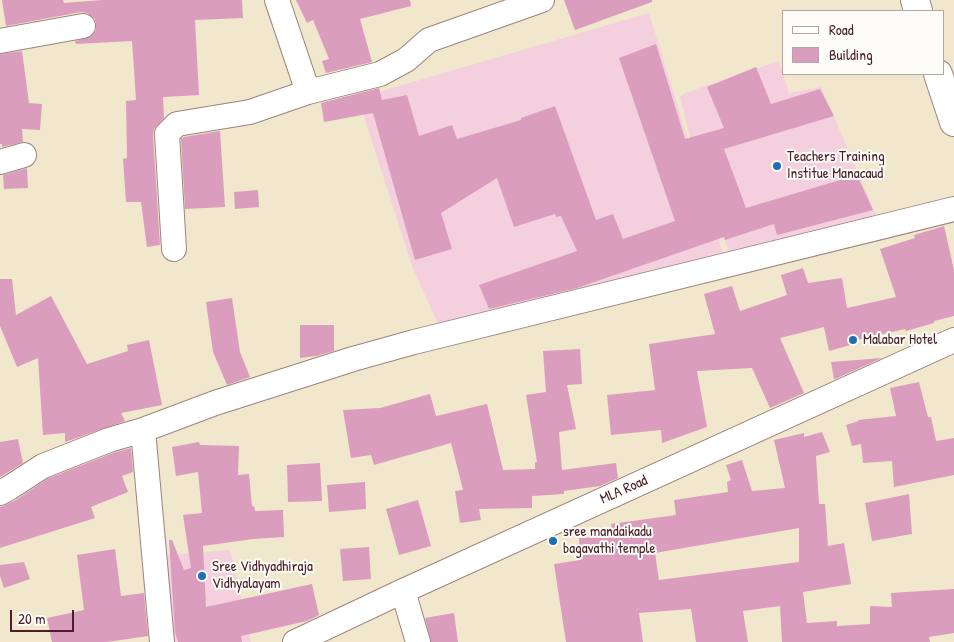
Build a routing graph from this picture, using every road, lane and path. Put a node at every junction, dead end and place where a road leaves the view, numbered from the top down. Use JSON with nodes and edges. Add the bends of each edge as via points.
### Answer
{"nodes":[{"id":1,"x":278,"y":0,"type":"edge"},
{"id":2,"x":542,"y":0,"type":"edge"},
{"id":3,"x":83,"y":26,"type":"dead end"},
{"id":4,"x":0,"y":41,"type":"edge"},
{"id":5,"x":938,"y":75,"type":"edge"},
{"id":6,"x":308,"y":92,"type":"junction"},
{"id":7,"x":954,"y":122,"type":"edge"},
{"id":8,"x":24,"y":155,"type":"dead end"},
{"id":9,"x":0,"y":162,"type":"edge"},
{"id":10,"x":954,"y":209,"type":"edge"},
{"id":11,"x":174,"y":249,"type":"dead end"},
{"id":12,"x":954,"y":340,"type":"edge"},
{"id":13,"x":143,"y":430,"type":"junction"},
{"id":14,"x":0,"y":493,"type":"edge"},
{"id":15,"x":403,"y":591,"type":"junction"},
{"id":16,"x":162,"y":642,"type":"edge"},
{"id":17,"x":295,"y":642,"type":"edge"},
{"id":18,"x":418,"y":642,"type":"edge"}],
"edges":[{"from":1,"to":6,"type":"street"},
{"from":2,"to":6,"type":"street","via":[[429,40],[406,60],[380,74]]},
{"from":3,"to":4,"type":"street"},
{"from":5,"to":7,"type":"main road"},
{"from":6,"to":11,"type":"street","via":[[250,112],[177,124],[167,134]]},
{"from":8,"to":9,"type":"street"},
{"from":10,"to":13,"type":"street","via":[[414,342],[215,403]]},
{"from":12,"to":15,"type":"street","name":"MLA Road"},
{"from":13,"to":14,"type":"street","via":[[43,466]]},
{"from":13,"to":16,"type":"street"},
{"from":15,"to":17,"type":"street","name":"MLA Road"},
{"from":15,"to":18,"type":"street"}]}
